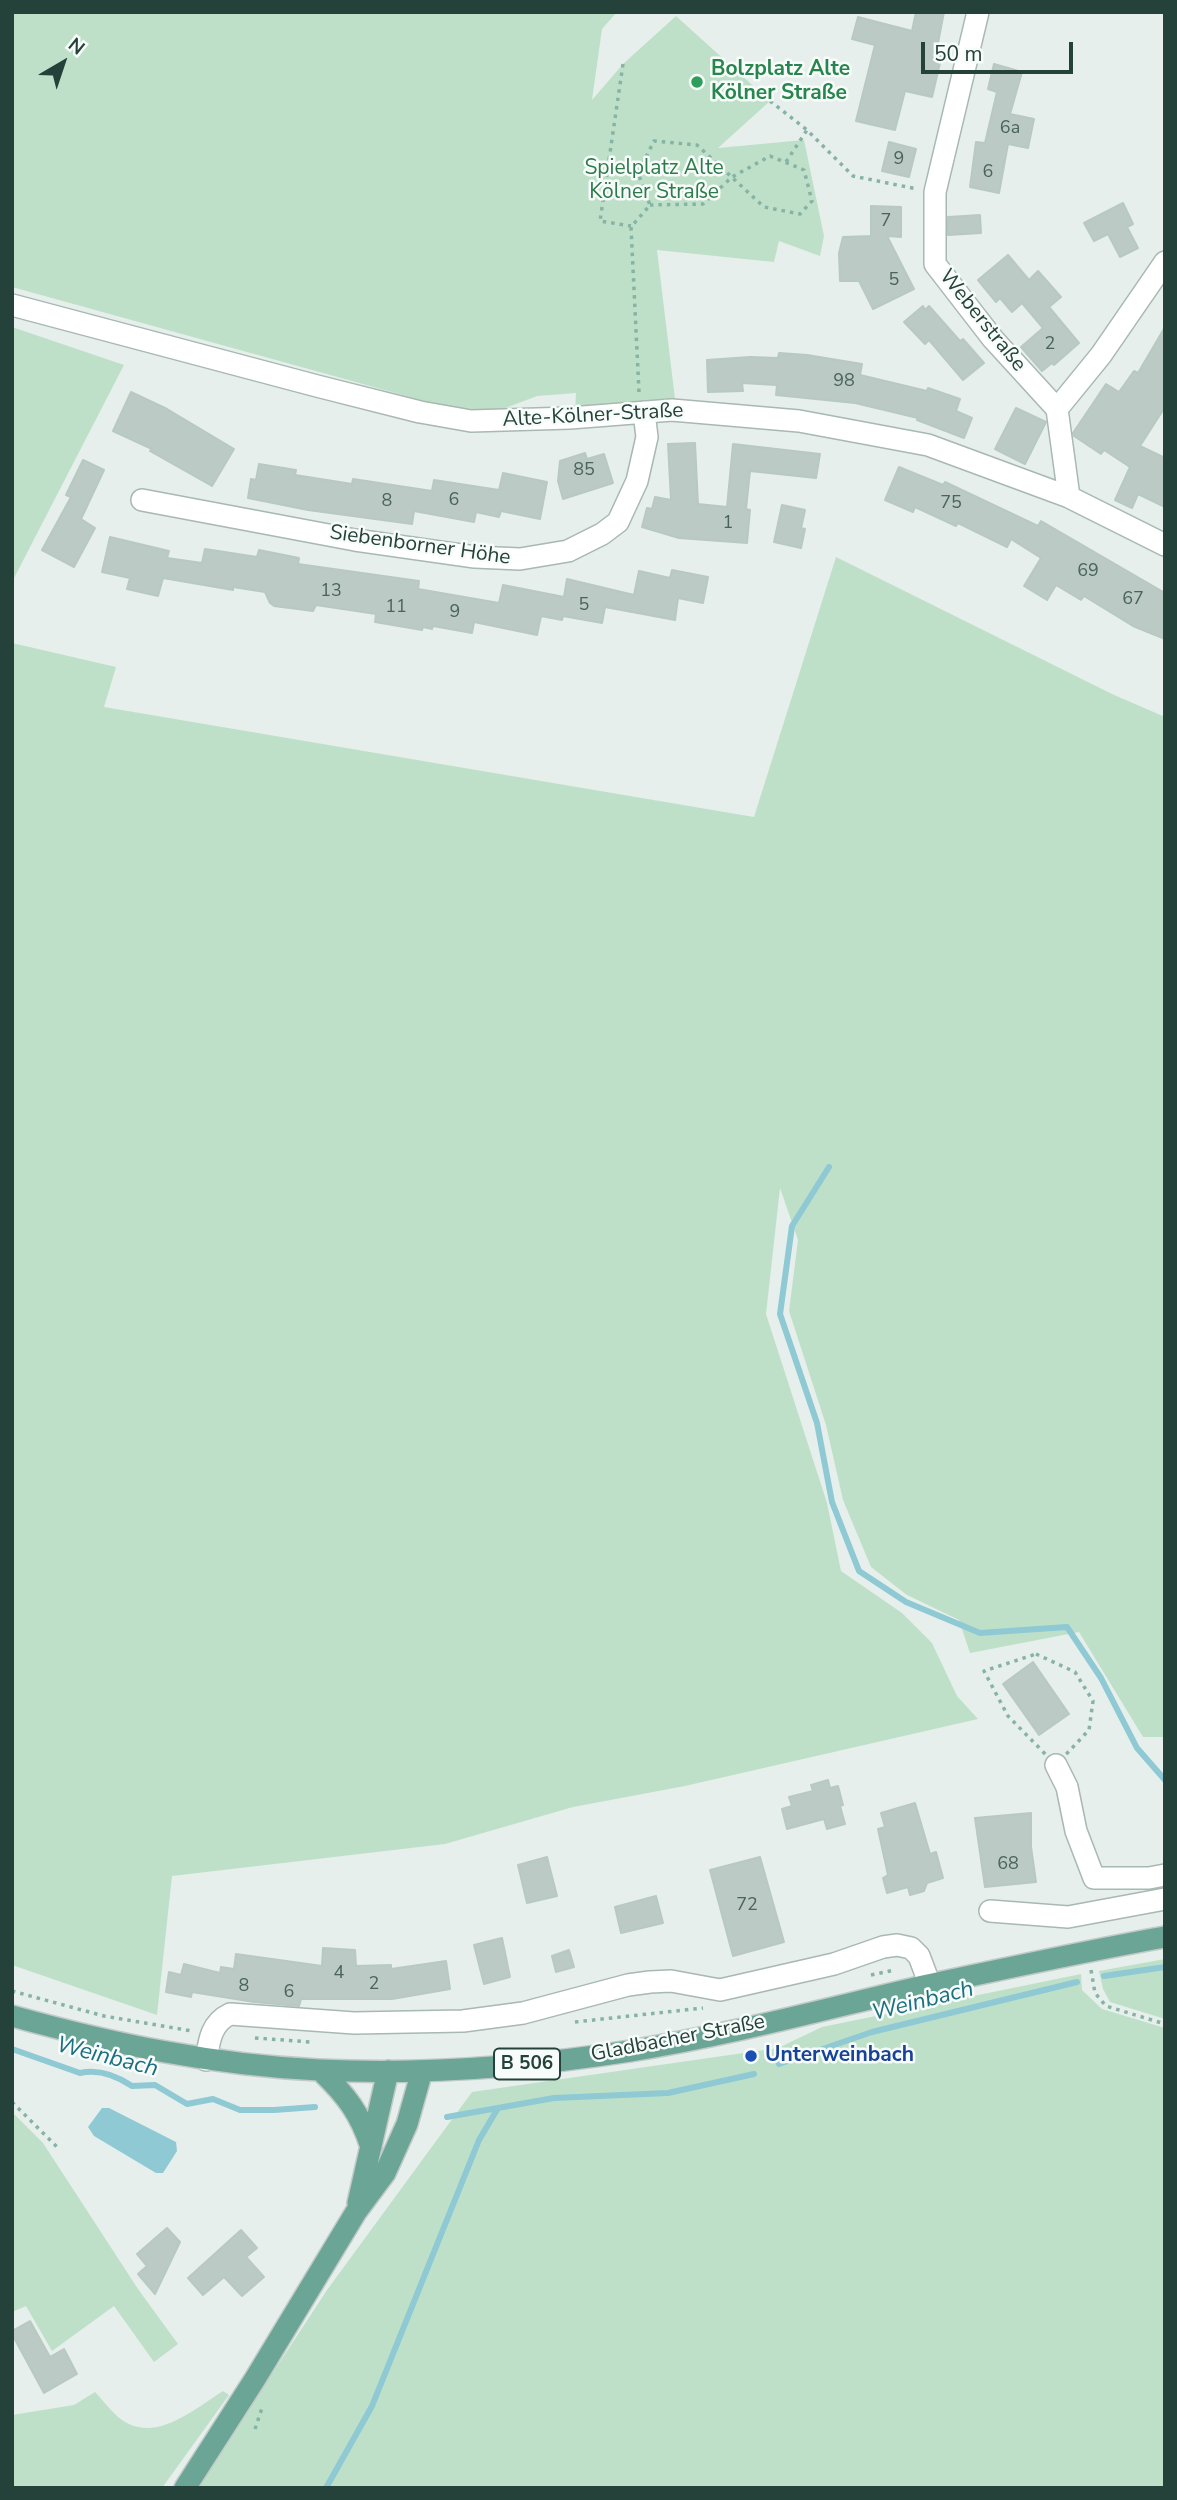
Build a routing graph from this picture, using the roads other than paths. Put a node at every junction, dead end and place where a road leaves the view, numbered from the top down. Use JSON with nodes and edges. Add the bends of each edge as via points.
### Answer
{"nodes":[{"id":1,"x":978,"y":12,"type":"edge"},
{"id":2,"x":1165,"y":262,"type":"edge"},
{"id":3,"x":12,"y":304,"type":"edge"},
{"id":4,"x":1057,"y":409,"type":"junction"},
{"id":5,"x":642,"y":412,"type":"junction"},
{"id":6,"x":1069,"y":497,"type":"junction"},
{"id":7,"x":142,"y":500,"type":"dead end"},
{"id":8,"x":1165,"y":545,"type":"edge"},
{"id":9,"x":1056,"y":1765,"type":"road end"},
{"id":10,"x":1165,"y":1875,"type":"edge"},
{"id":11,"x":1165,"y":1899,"type":"edge"},
{"id":12,"x":990,"y":1911,"type":"dead end"},
{"id":13,"x":1165,"y":1937,"type":"edge"},
{"id":14,"x":930,"y":1985,"type":"junction"},
{"id":15,"x":12,"y":2016,"type":"edge"},
{"id":16,"x":206,"y":2060,"type":"junction"},
{"id":17,"x":321,"y":2071,"type":"junction"},
{"id":18,"x":387,"y":2071,"type":"junction"},
{"id":19,"x":422,"y":2071,"type":"junction"},
{"id":20,"x":372,"y":2149,"type":"junction"},
{"id":21,"x":356,"y":2212,"type":"junction"},
{"id":22,"x":185,"y":2488,"type":"edge"}],
"edges":[{"from":1,"to":4,"type":"street","name":"Weberstraße","via":[[935,192],[935,264],[993,339]]},
{"from":2,"to":4,"type":"street"},
{"from":3,"to":5,"type":"street","name":"Alte-Kölner-Straße","via":[[317,386],[471,421]]},
{"from":4,"to":6,"type":"street"},
{"from":5,"to":6,"type":"street","name":"Alte-Kölner-Straße","via":[[672,410],[799,421],[928,445]]},
{"from":5,"to":7,"type":"street","name":"Siebenborner Höhe","via":[[647,437],[637,481],[618,522],[568,551],[520,559],[475,557]]},
{"from":6,"to":8,"type":"street","name":"Alte-Kölner-Straße"},
{"from":9,"to":10,"type":"street","via":[[1094,1878]]},
{"from":11,"to":12,"type":"street","via":[[1068,1917]]},
{"from":13,"to":14,"type":"main road","name":"Gladbacher Straße","number":"B 506"},
{"from":14,"to":16,"type":"street","name":"Gladbacher Straße","via":[[919,1956],[911,1948],[897,1945],[720,1990],[671,1980],[650,1982],[523,2013],[463,2021],[320,2021],[230,2014],[210,2034]]},
{"from":14,"to":19,"type":"main road","name":"Gladbacher Straße","number":"B 506","via":[[632,2050]]},
{"from":15,"to":16,"type":"main road","number":"B 506"},
{"from":16,"to":17,"type":"main road","number":"B 506"},
{"from":17,"to":18,"type":"main road","number":"B 506"},
{"from":17,"to":20,"type":"main road","via":[[355,2109]]},
{"from":18,"to":19,"type":"main road","number":"B 506"},
{"from":18,"to":20,"type":"main road"},
{"from":19,"to":21,"type":"main road","via":[[400,2144]]},
{"from":20,"to":21,"type":"main road"},
{"from":21,"to":22,"type":"main road"}]}
